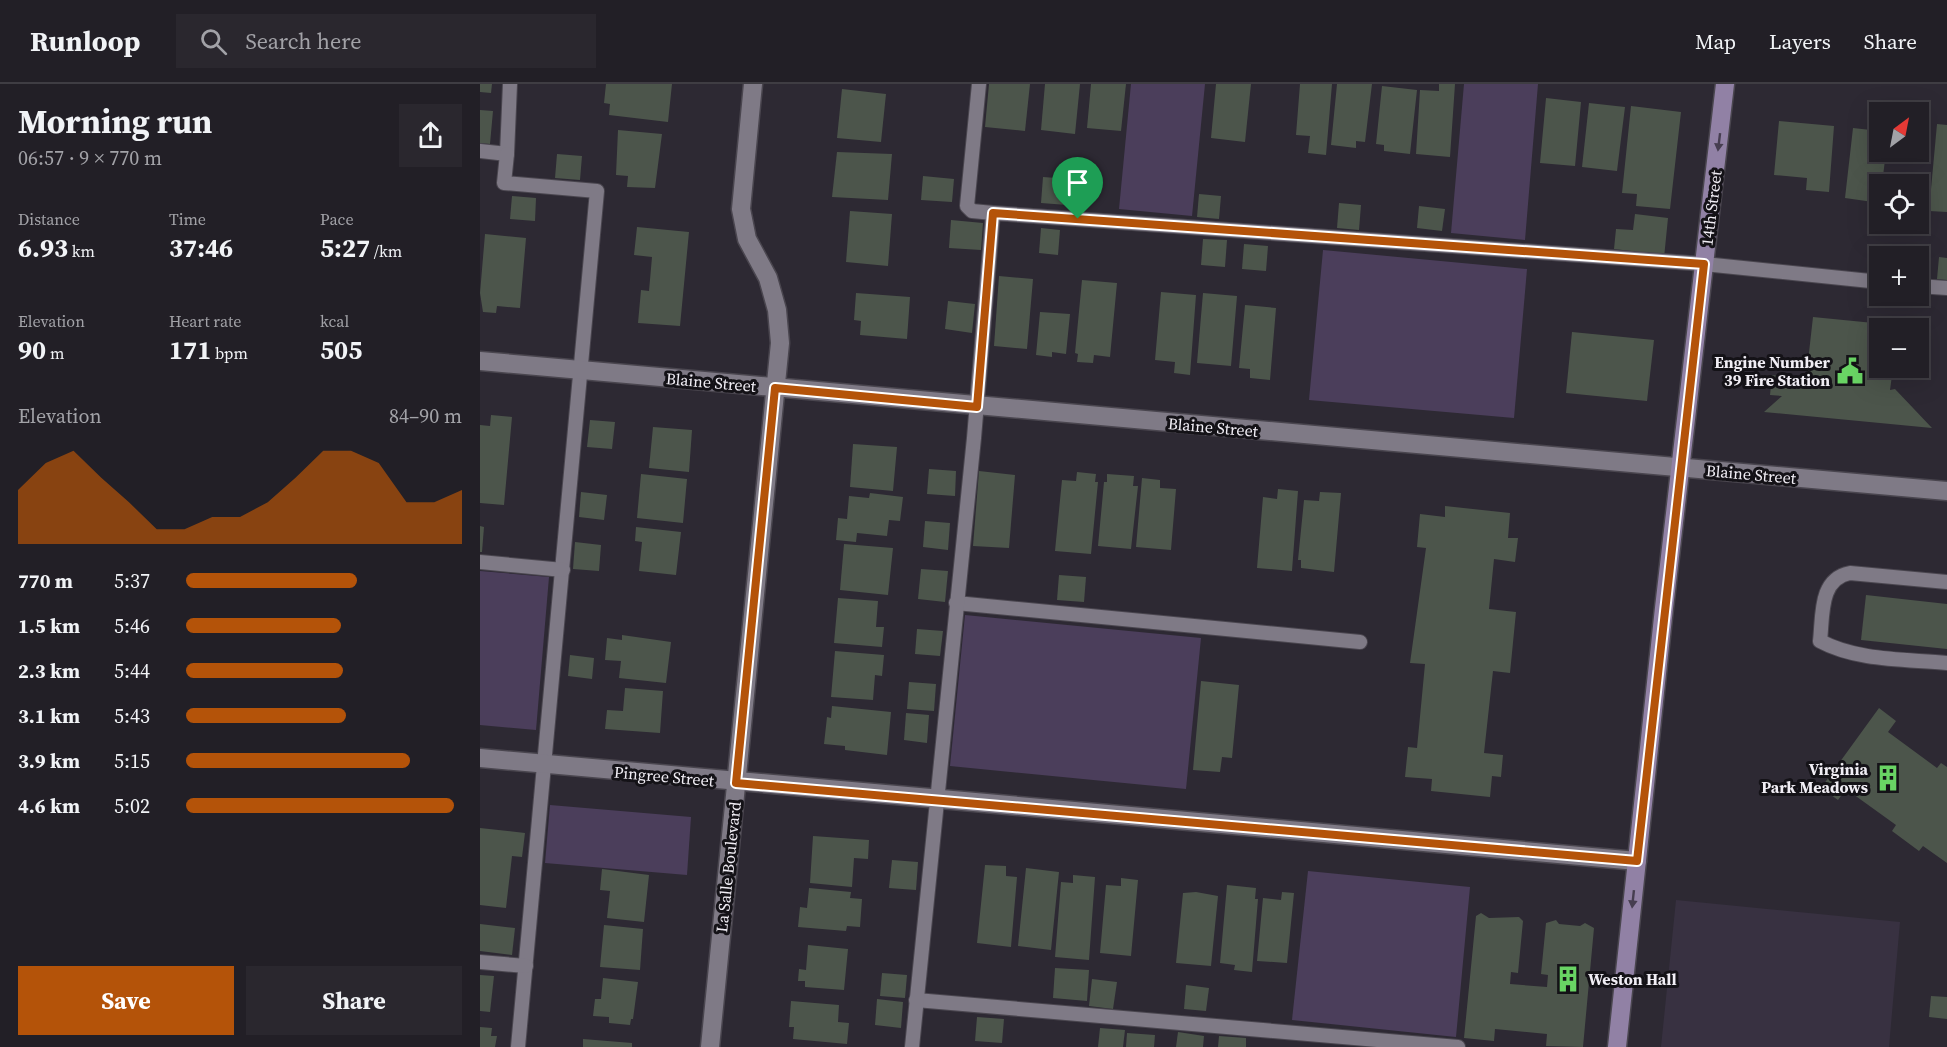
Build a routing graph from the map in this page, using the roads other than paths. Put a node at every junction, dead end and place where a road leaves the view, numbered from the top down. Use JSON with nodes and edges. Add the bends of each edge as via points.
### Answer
{"nodes":[{"id":1,"x":510,"y":84,"type":"edge"},
{"id":2,"x":753,"y":84,"type":"edge"},
{"id":3,"x":979,"y":84,"type":"edge"},
{"id":4,"x":1725,"y":84,"type":"edge"},
{"id":5,"x":480,"y":151,"type":"edge"},
{"id":6,"x":507,"y":154,"type":"junction"},
{"id":7,"x":993,"y":213,"type":"junction"},
{"id":8,"x":1704,"y":264,"type":"junction"},
{"id":9,"x":1869,"y":281,"type":"edge"},
{"id":10,"x":1929,"y":287,"type":"edge"},
{"id":11,"x":1947,"y":288,"type":"edge"},
{"id":12,"x":480,"y":361,"type":"edge"},
{"id":13,"x":580,"y":371,"type":"junction"},
{"id":14,"x":775,"y":388,"type":"junction"},
{"id":15,"x":977,"y":407,"type":"junction"},
{"id":16,"x":1680,"y":467,"type":"junction"},
{"id":17,"x":1947,"y":491,"type":"edge"},
{"id":18,"x":480,"y":562,"type":"edge"},
{"id":19,"x":563,"y":570,"type":"junction"},
{"id":20,"x":1947,"y":582,"type":"edge"},
{"id":21,"x":956,"y":603,"type":"junction"},
{"id":22,"x":1360,"y":642,"type":"dead end"},
{"id":23,"x":1947,"y":663,"type":"edge"},
{"id":24,"x":480,"y":758,"type":"edge"},
{"id":25,"x":546,"y":765,"type":"junction"},
{"id":26,"x":736,"y":783,"type":"junction"},
{"id":27,"x":935,"y":800,"type":"junction"},
{"id":28,"x":1637,"y":861,"type":"junction"},
{"id":29,"x":480,"y":962,"type":"edge"},
{"id":30,"x":526,"y":966,"type":"junction"},
{"id":31,"x":916,"y":1000,"type":"junction"},
{"id":32,"x":518,"y":1047,"type":"edge"},
{"id":33,"x":711,"y":1047,"type":"edge"},
{"id":34,"x":912,"y":1047,"type":"edge"},
{"id":35,"x":1458,"y":1047,"type":"edge"},
{"id":36,"x":1617,"y":1047,"type":"edge"}],
"edges":[{"from":1,"to":6,"type":"lane"},
{"from":2,"to":14,"type":"street","name":"La Salle Boulevard","via":[[741,209],[747,239],[768,278],[777,310],[780,343]]},
{"from":3,"to":7,"type":"lane","via":[[967,206],[972,211]]},
{"from":4,"to":8,"type":"street","name":"14th Street","one_way":true},
{"from":5,"to":6,"type":"lane"},
{"from":6,"to":13,"type":"lane","via":[[504,183],[597,191]]},
{"from":7,"to":8,"type":"lane"},
{"from":7,"to":15,"type":"lane"},
{"from":8,"to":9,"type":"lane"},
{"from":8,"to":16,"type":"street","name":"14th Street"},
{"from":10,"to":11,"type":"lane"},
{"from":12,"to":13,"type":"street","name":"Blaine Street"},
{"from":13,"to":14,"type":"street","name":"Blaine Street"},
{"from":13,"to":19,"type":"lane"},
{"from":14,"to":15,"type":"street","name":"Blaine Street"},
{"from":14,"to":26,"type":"street","name":"La Salle Boulevard"},
{"from":15,"to":16,"type":"street","name":"Blaine Street"},
{"from":15,"to":21,"type":"lane"},
{"from":16,"to":17,"type":"street","name":"Blaine Street"},
{"from":16,"to":28,"type":"street","name":"14th Street"},
{"from":18,"to":19,"type":"lane"},
{"from":19,"to":25,"type":"lane"},
{"from":20,"to":23,"type":"lane","via":[[1842,574],[1825,591],[1820,641],[1857,655]]},
{"from":21,"to":22,"type":"lane"},
{"from":21,"to":27,"type":"lane"},
{"from":24,"to":25,"type":"street","name":"Pingree Street"},
{"from":25,"to":26,"type":"street","name":"Pingree Street"},
{"from":25,"to":30,"type":"lane"},
{"from":26,"to":27,"type":"street","name":"Pingree Street"},
{"from":26,"to":33,"type":"street","name":"La Salle Boulevard"},
{"from":27,"to":28,"type":"street","name":"Pingree Street"},
{"from":27,"to":31,"type":"lane"},
{"from":28,"to":36,"type":"street","name":"14th Street","one_way":true},
{"from":29,"to":30,"type":"lane"},
{"from":30,"to":32,"type":"lane"},
{"from":31,"to":34,"type":"lane"},
{"from":31,"to":35,"type":"lane"}]}
